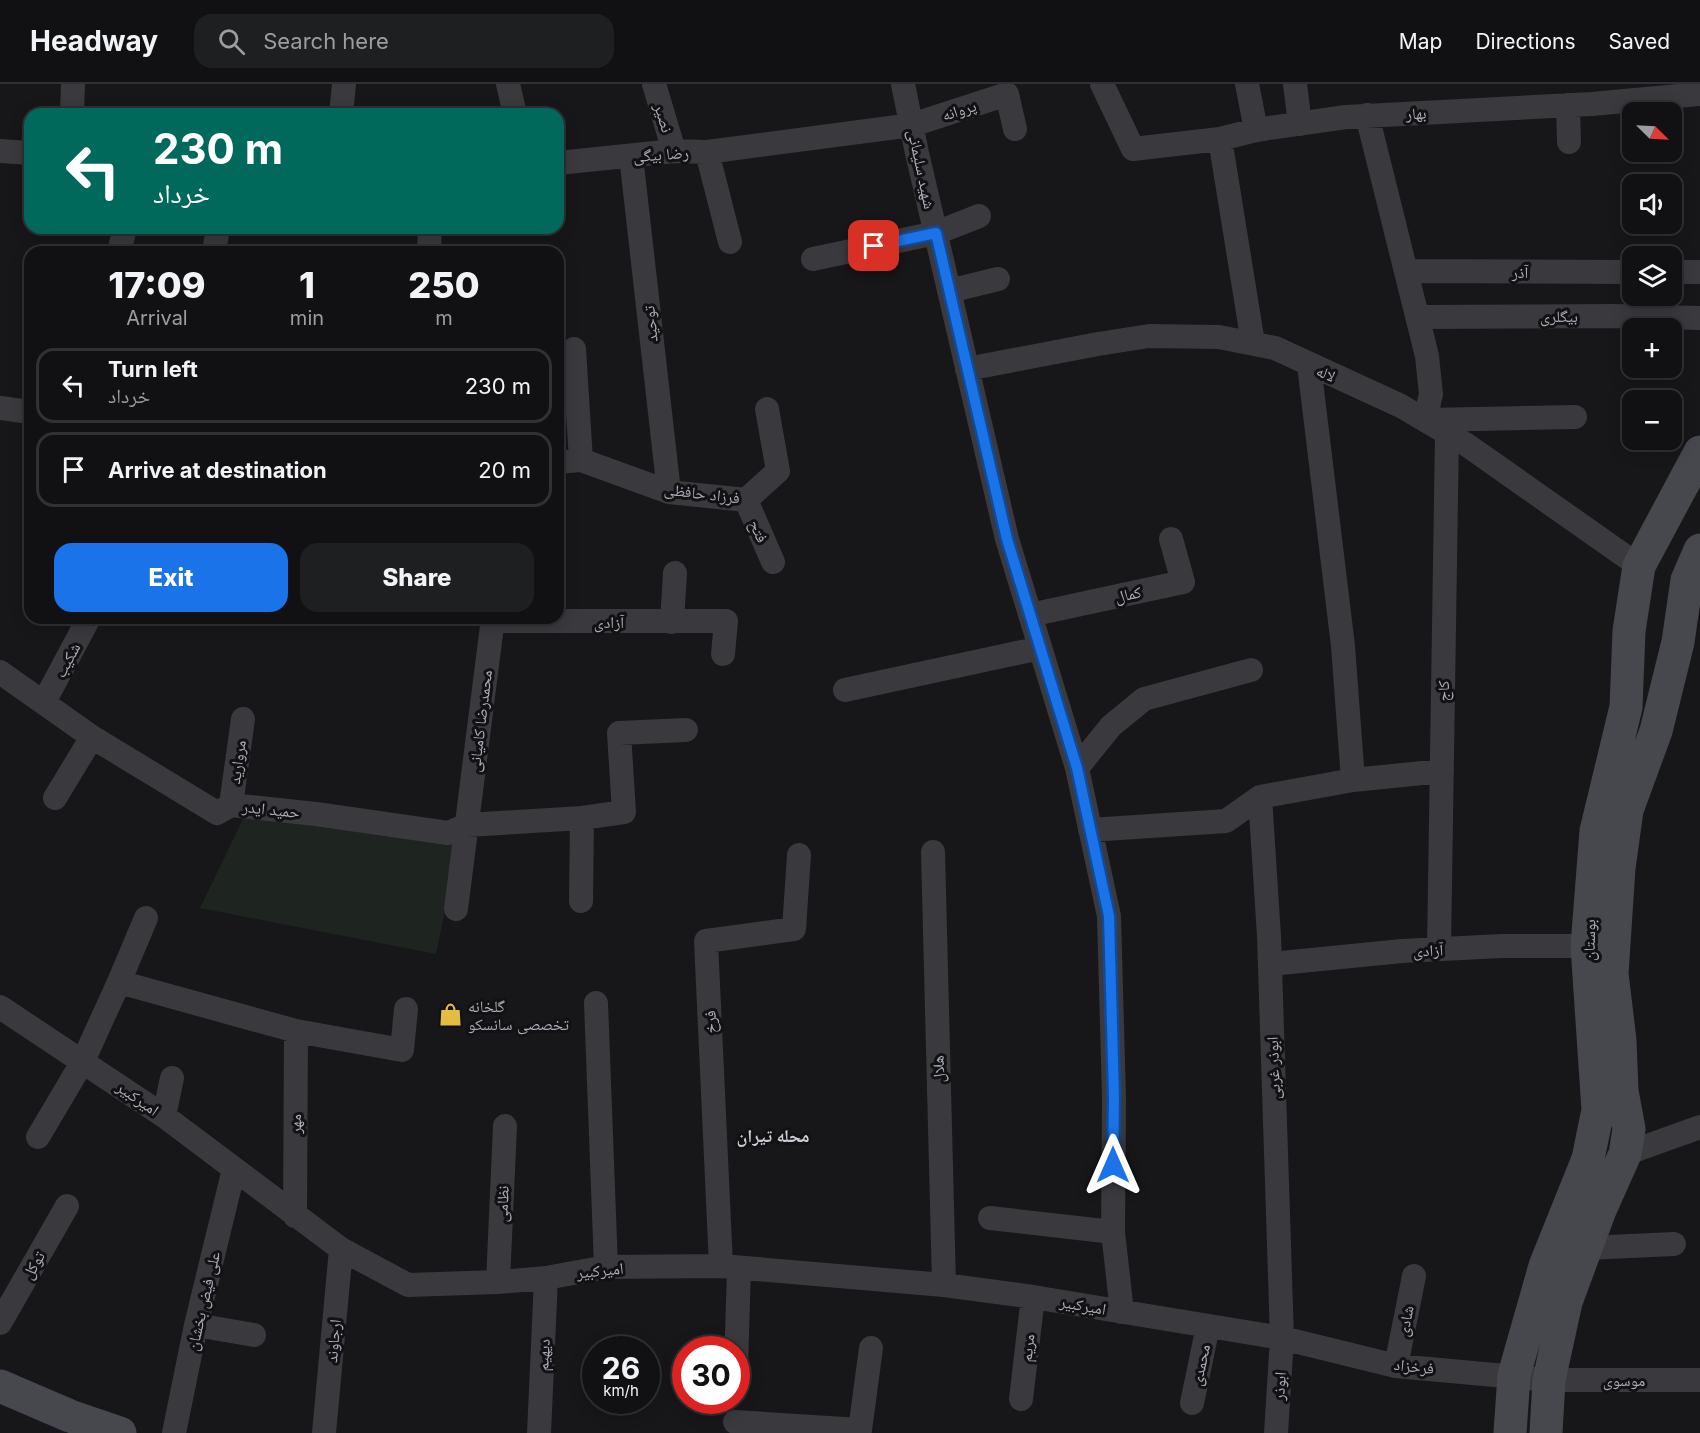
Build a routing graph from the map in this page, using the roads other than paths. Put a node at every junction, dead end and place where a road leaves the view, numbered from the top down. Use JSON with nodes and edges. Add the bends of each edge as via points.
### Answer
{"nodes":[{"id":1,"x":74,"y":84,"type":"edge"},
{"id":2,"x":344,"y":84,"type":"edge"},
{"id":3,"x":508,"y":84,"type":"edge"},
{"id":4,"x":654,"y":84,"type":"edge"},
{"id":5,"x":903,"y":84,"type":"edge"},
{"id":6,"x":1102,"y":84,"type":"edge"},
{"id":7,"x":1247,"y":84,"type":"edge"},
{"id":8,"x":1296,"y":84,"type":"edge"},
{"id":9,"x":1700,"y":94,"type":"edge"},
{"id":10,"x":1568,"y":105,"type":"junction"},
{"id":11,"x":72,"y":108,"type":"edge"},
{"id":12,"x":342,"y":108,"type":"edge"},
{"id":13,"x":514,"y":108,"type":"edge"},
{"id":14,"x":1367,"y":115,"type":"junction"},
{"id":15,"x":1300,"y":124,"type":"junction"},
{"id":16,"x":912,"y":125,"type":"junction"},
{"id":17,"x":1015,"y":129,"type":"dead end"},
{"id":18,"x":1256,"y":130,"type":"junction"},
{"id":19,"x":1220,"y":139,"type":"junction"},
{"id":20,"x":1569,"y":142,"type":"dead end"},
{"id":21,"x":0,"y":150,"type":"edge"},
{"id":22,"x":674,"y":151,"type":"junction"},
{"id":23,"x":24,"y":152,"type":"edge"},
{"id":24,"x":707,"y":152,"type":"junction"},
{"id":25,"x":632,"y":156,"type":"junction"},
{"id":26,"x":564,"y":163,"type":"edge"},
{"id":27,"x":979,"y":216,"type":"dead end"},
{"id":28,"x":936,"y":233,"type":"junction"},
{"id":29,"x":730,"y":242,"type":"dead end"},
{"id":30,"x":813,"y":258,"type":"dead end"},
{"id":31,"x":1407,"y":272,"type":"junction"},
{"id":32,"x":1622,"y":272,"type":"edge"},
{"id":33,"x":1682,"y":272,"type":"edge"},
{"id":34,"x":1700,"y":272,"type":"edge"},
{"id":35,"x":998,"y":279,"type":"dead end"},
{"id":36,"x":949,"y":291,"type":"junction"},
{"id":37,"x":1418,"y":317,"type":"junction"},
{"id":38,"x":1700,"y":318,"type":"edge"},
{"id":39,"x":1253,"y":343,"type":"junction"},
{"id":40,"x":574,"y":349,"type":"dead end"},
{"id":41,"x":1309,"y":365,"type":"junction"},
{"id":42,"x":967,"y":369,"type":"junction"},
{"id":43,"x":0,"y":408,"type":"edge"},
{"id":44,"x":767,"y":410,"type":"dead end"},
{"id":45,"x":24,"y":411,"type":"edge"},
{"id":46,"x":1575,"y":417,"type":"dead end"},
{"id":47,"x":1425,"y":420,"type":"junction"},
{"id":48,"x":1447,"y":433,"type":"junction"},
{"id":49,"x":1700,"y":452,"type":"edge"},
{"id":50,"x":570,"y":461,"type":"edge"},
{"id":51,"x":669,"y":492,"type":"junction"},
{"id":52,"x":746,"y":500,"type":"junction"},
{"id":53,"x":1171,"y":539,"type":"dead end"},
{"id":54,"x":1700,"y":550,"type":"edge"},
{"id":55,"x":773,"y":562,"type":"dead end"},
{"id":56,"x":1639,"y":566,"type":"junction"},
{"id":57,"x":675,"y":573,"type":"dead end"},
{"id":58,"x":1030,"y":615,"type":"junction"},
{"id":59,"x":564,"y":620,"type":"edge"},
{"id":60,"x":672,"y":622,"type":"junction"},
{"id":61,"x":86,"y":624,"type":"edge"},
{"id":62,"x":492,"y":624,"type":"edge"},
{"id":63,"x":1040,"y":648,"type":"junction"},
{"id":64,"x":723,"y":654,"type":"dead end"},
{"id":65,"x":1251,"y":670,"type":"dead end"},
{"id":66,"x":0,"y":672,"type":"edge"},
{"id":67,"x":845,"y":690,"type":"dead end"},
{"id":68,"x":44,"y":702,"type":"junction"},
{"id":69,"x":243,"y":719,"type":"dead end"},
{"id":70,"x":686,"y":730,"type":"dead end"},
{"id":71,"x":93,"y":737,"type":"junction"},
{"id":72,"x":1077,"y":768,"type":"junction"},
{"id":73,"x":1442,"y":771,"type":"junction"},
{"id":74,"x":1353,"y":780,"type":"junction"},
{"id":75,"x":1260,"y":797,"type":"junction"},
{"id":76,"x":55,"y":798,"type":"dead end"},
{"id":77,"x":231,"y":805,"type":"junction"},
{"id":78,"x":582,"y":818,"type":"junction"},
{"id":79,"x":467,"y":825,"type":"junction"},
{"id":80,"x":1090,"y":830,"type":"junction"},
{"id":81,"x":933,"y":852,"type":"dead end"},
{"id":82,"x":799,"y":855,"type":"dead end"},
{"id":83,"x":581,"y":901,"type":"dead end"},
{"id":84,"x":456,"y":909,"type":"dead end"},
{"id":85,"x":146,"y":918,"type":"dead end"},
{"id":86,"x":1587,"y":946,"type":"junction"},
{"id":87,"x":1439,"y":949,"type":"junction"},
{"id":88,"x":1270,"y":964,"type":"junction"},
{"id":89,"x":119,"y":982,"type":"junction"},
{"id":90,"x":596,"y":1003,"type":"dead end"},
{"id":91,"x":406,"y":1009,"type":"dead end"},
{"id":92,"x":3,"y":1014,"type":"edge"},
{"id":93,"x":296,"y":1031,"type":"junction"},
{"id":94,"x":83,"y":1061,"type":"junction"},
{"id":95,"x":172,"y":1078,"type":"dead end"},
{"id":96,"x":164,"y":1116,"type":"junction"},
{"id":97,"x":505,"y":1126,"type":"dead end"},
{"id":98,"x":1700,"y":1127,"type":"edge"},
{"id":99,"x":38,"y":1137,"type":"dead end"},
{"id":100,"x":1625,"y":1154,"type":"junction"},
{"id":101,"x":234,"y":1169,"type":"junction"},
{"id":102,"x":67,"y":1206,"type":"dead end"},
{"id":103,"x":295,"y":1216,"type":"junction"},
{"id":104,"x":990,"y":1218,"type":"dead end"},
{"id":105,"x":1113,"y":1232,"type":"junction"},
{"id":106,"x":1674,"y":1244,"type":"dead end"},
{"id":107,"x":1587,"y":1248,"type":"junction"},
{"id":108,"x":341,"y":1249,"type":"junction"},
{"id":109,"x":606,"y":1267,"type":"junction"},
{"id":110,"x":730,"y":1267,"type":"junction"},
{"id":111,"x":1414,"y":1276,"type":"dead end"},
{"id":112,"x":546,"y":1278,"type":"junction"},
{"id":113,"x":498,"y":1282,"type":"junction"},
{"id":114,"x":944,"y":1285,"type":"junction"},
{"id":115,"x":1033,"y":1297,"type":"junction"},
{"id":116,"x":1122,"y":1312,"type":"junction"},
{"id":117,"x":0,"y":1323,"type":"edge"},
{"id":118,"x":196,"y":1325,"type":"junction"},
{"id":119,"x":1208,"y":1326,"type":"junction"},
{"id":120,"x":254,"y":1335,"type":"dead end"},
{"id":121,"x":734,"y":1336,"type":"edge"},
{"id":122,"x":1281,"y":1338,"type":"junction"},
{"id":123,"x":871,"y":1348,"type":"dead end"},
{"id":124,"x":1396,"y":1366,"type":"junction"},
{"id":125,"x":1514,"y":1375,"type":"junction"},
{"id":126,"x":1549,"y":1380,"type":"junction"},
{"id":127,"x":1700,"y":1380,"type":"edge"},
{"id":128,"x":0,"y":1387,"type":"edge"},
{"id":129,"x":1021,"y":1399,"type":"dead end"},
{"id":130,"x":1191,"y":1403,"type":"dead end"},
{"id":131,"x":736,"y":1419,"type":"edge"},
{"id":132,"x":120,"y":1433,"type":"edge"},
{"id":133,"x":174,"y":1433,"type":"edge"},
{"id":134,"x":324,"y":1433,"type":"edge"},
{"id":135,"x":539,"y":1433,"type":"edge"},
{"id":136,"x":1276,"y":1433,"type":"edge"},
{"id":137,"x":1510,"y":1433,"type":"edge"},
{"id":138,"x":1545,"y":1433,"type":"edge"}],
"edges":[{"from":1,"to":11,"type":"street"},
{"from":2,"to":12,"type":"street"},
{"from":3,"to":13,"type":"street"},
{"from":4,"to":22,"type":"street","name":"نصیر"},
{"from":5,"to":16,"type":"street","name":"شهید سلیمانی"},
{"from":6,"to":19,"type":"street","name":"بهار","via":[[1133,149]]},
{"from":7,"to":18,"type":"street"},
{"from":8,"to":15,"type":"street"},
{"from":9,"to":10,"type":"street","name":"بهار"},
{"from":10,"to":14,"type":"street","name":"بهار"},
{"from":10,"to":20,"type":"street"},
{"from":14,"to":15,"type":"street","name":"بهار"},
{"from":14,"to":31,"type":"street"},
{"from":15,"to":18,"type":"street","name":"بهار"},
{"from":16,"to":17,"type":"street","name":"پروانه","via":[[1007,94]]},
{"from":16,"to":24,"type":"street"},
{"from":16,"to":28,"type":"street","name":"شهید سلیمانی"},
{"from":18,"to":19,"type":"street","name":"بهار"},
{"from":19,"to":39,"type":"street"},
{"from":21,"to":23,"type":"street"},
{"from":22,"to":24,"type":"street","name":"رضا بیگی"},
{"from":22,"to":25,"type":"street","name":"رضا بیگی"},
{"from":24,"to":29,"type":"street","name":"رضا بیگی"},
{"from":25,"to":26,"type":"street","name":"رضا بیگی"},
{"from":25,"to":51,"type":"street","name":"توحید"},
{"from":27,"to":28,"type":"street"},
{"from":28,"to":30,"type":"street"},
{"from":28,"to":36,"type":"street","name":"شهید سلیمانی"},
{"from":31,"to":32,"type":"street","name":"آذر"},
{"from":31,"to":37,"type":"street"},
{"from":33,"to":34,"type":"street"},
{"from":35,"to":36,"type":"street"},
{"from":36,"to":42,"type":"street","name":"شهید سلیمانی"},
{"from":37,"to":38,"type":"street","name":"بیگلری"},
{"from":37,"to":47,"type":"street","via":[[1431,394]]},
{"from":39,"to":41,"type":"street","name":"لاله","via":[[1275,348]]},
{"from":39,"to":42,"type":"street","name":"لاله","via":[[1219,337],[1149,336]]},
{"from":40,"to":50,"type":"street"},
{"from":41,"to":47,"type":"street","name":"لاله"},
{"from":41,"to":74,"type":"street","via":[[1343,646]]},
{"from":42,"to":58,"type":"street","name":"شهید سلیمانی","via":[[1007,539]]},
{"from":43,"to":45,"type":"street"},
{"from":44,"to":52,"type":"street","name":"فرزاد حافظی","via":[[778,471]]},
{"from":46,"to":47,"type":"street"},
{"from":47,"to":48,"type":"street","name":"لاله"},
{"from":48,"to":56,"type":"street","name":"لاله"},
{"from":48,"to":73,"type":"street","name":"کاج"},
{"from":49,"to":56,"type":"street","name":"بوستان"},
{"from":50,"to":51,"type":"street","name":"فرزاد حافظی"},
{"from":51,"to":52,"type":"street","name":"فرزاد حافظی"},
{"from":52,"to":55,"type":"street","name":"فتح"},
{"from":53,"to":58,"type":"street","name":"کمال","via":[[1183,582]]},
{"from":54,"to":100,"type":"street","name":"بوستان","via":[[1687,580],[1678,642],[1656,731],[1627,810],[1619,868],[1612,974],[1629,1129]]},
{"from":56,"to":86,"type":"street","name":"بوستان","via":[[1629,631],[1626,707],[1596,831]]},
{"from":57,"to":60,"type":"street"},
{"from":58,"to":63,"type":"street","name":"شهید سلیمانی"},
{"from":59,"to":60,"type":"street","name":"آزادی"},
{"from":60,"to":64,"type":"street","name":"آزادی","via":[[726,621]]},
{"from":61,"to":68,"type":"street","name":"شکیب"},
{"from":62,"to":79,"type":"street","name":"محمدرضا کامیانی"},
{"from":63,"to":67,"type":"street"},
{"from":63,"to":72,"type":"street","name":"شهید سلیمانی"},
{"from":65,"to":72,"type":"street","via":[[1144,699],[1111,726]]},
{"from":66,"to":68,"type":"street","name":"حمید ایدر"},
{"from":68,"to":71,"type":"street","name":"حمید ایدر"},
{"from":69,"to":77,"type":"street","name":"مروارید"},
{"from":70,"to":78,"type":"street","name":"حمید ایدر","via":[[619,733],[624,812]]},
{"from":71,"to":76,"type":"street"},
{"from":71,"to":77,"type":"street","name":"حمید ایدر","via":[[217,813]]},
{"from":72,"to":80,"type":"street","name":"شهید سلیمانی"},
{"from":73,"to":74,"type":"street"},
{"from":73,"to":87,"type":"street","name":"کاج"},
{"from":74,"to":75,"type":"street"},
{"from":75,"to":80,"type":"street","via":[[1226,821]]},
{"from":75,"to":88,"type":"street","name":"ابوذر غربی"},
{"from":77,"to":79,"type":"street","name":"حمید ایدر","via":[[448,833]]},
{"from":78,"to":79,"type":"street","name":"حمید ایدر"},
{"from":78,"to":83,"type":"street"},
{"from":79,"to":84,"type":"street","name":"محمدرضا کامیانی"},
{"from":80,"to":105,"type":"street","name":"شهید سلیمانی","via":[[1109,916]]},
{"from":81,"to":114,"type":"street","name":"هلال"},
{"from":82,"to":110,"type":"street","name":"فرخ","via":[[794,929],[706,942]]},
{"from":85,"to":89,"type":"street"},
{"from":86,"to":87,"type":"street","name":"آزادی"},
{"from":86,"to":125,"type":"street","name":"بوستان","via":[[1598,1110],[1588,1158],[1545,1266]]},
{"from":87,"to":88,"type":"street","name":"آزادی"},
{"from":88,"to":122,"type":"street","name":"ابوذر غربی"},
{"from":89,"to":93,"type":"street"},
{"from":89,"to":94,"type":"street"},
{"from":90,"to":109,"type":"street"},
{"from":91,"to":93,"type":"street","via":[[402,1050]]},
{"from":92,"to":94,"type":"street","name":"امیرکبیر"},
{"from":93,"to":103,"type":"street","name":"مهر"},
{"from":94,"to":96,"type":"street","name":"امیرکبیر"},
{"from":94,"to":99,"type":"street"},
{"from":95,"to":96,"type":"street"},
{"from":96,"to":101,"type":"street","name":"امیرکبیر"},
{"from":97,"to":113,"type":"street","name":"نظامی"},
{"from":98,"to":100,"type":"street"},
{"from":100,"to":107,"type":"street","name":"بوستان"},
{"from":101,"to":103,"type":"street","name":"امیرکبیر"},
{"from":101,"to":118,"type":"street","name":"علی فیض بخشان"},
{"from":102,"to":117,"type":"street","name":"توکل"},
{"from":103,"to":108,"type":"street","name":"امیرکبیر"},
{"from":104,"to":105,"type":"street"},
{"from":105,"to":116,"type":"street","name":"شهید سلیمانی"},
{"from":106,"to":107,"type":"street"},
{"from":107,"to":126,"type":"street","name":"بوستان","via":[[1566,1302]]},
{"from":108,"to":113,"type":"street","name":"امیرکبیر","via":[[408,1285]]},
{"from":108,"to":134,"type":"street","name":"ارجاوند"},
{"from":109,"to":110,"type":"street","name":"امیرکبیر"},
{"from":109,"to":112,"type":"street","name":"امیرکبیر"},
{"from":110,"to":114,"type":"street","name":"امیرکبیر"},
{"from":110,"to":121,"type":"street"},
{"from":111,"to":124,"type":"street","name":"شادی"},
{"from":112,"to":113,"type":"street","name":"امیرکبیر"},
{"from":112,"to":135,"type":"street","name":"دیهیم"},
{"from":114,"to":115,"type":"street","name":"امیرکبیر"},
{"from":115,"to":116,"type":"street","name":"امیرکبیر"},
{"from":115,"to":129,"type":"street","name":"مریم"},
{"from":116,"to":119,"type":"street","name":"امیرکبیر"},
{"from":118,"to":120,"type":"street"},
{"from":118,"to":133,"type":"street","name":"علی فیض بخشان"},
{"from":119,"to":122,"type":"street","name":"امیرکبیر"},
{"from":119,"to":130,"type":"street","name":"محمدی"},
{"from":122,"to":124,"type":"street","name":"فرخزاد"},
{"from":122,"to":136,"type":"street","name":"ابوذر"},
{"from":123,"to":131,"type":"street","via":[[860,1430]]},
{"from":124,"to":125,"type":"street","name":"فرخزاد"},
{"from":125,"to":126,"type":"street","name":"فرخزاد"},
{"from":125,"to":137,"type":"street","name":"بوستان"},
{"from":126,"to":127,"type":"street","name":"موسوی"},
{"from":126,"to":138,"type":"street","name":"بوستان"},
{"from":128,"to":132,"type":"street"}]}
